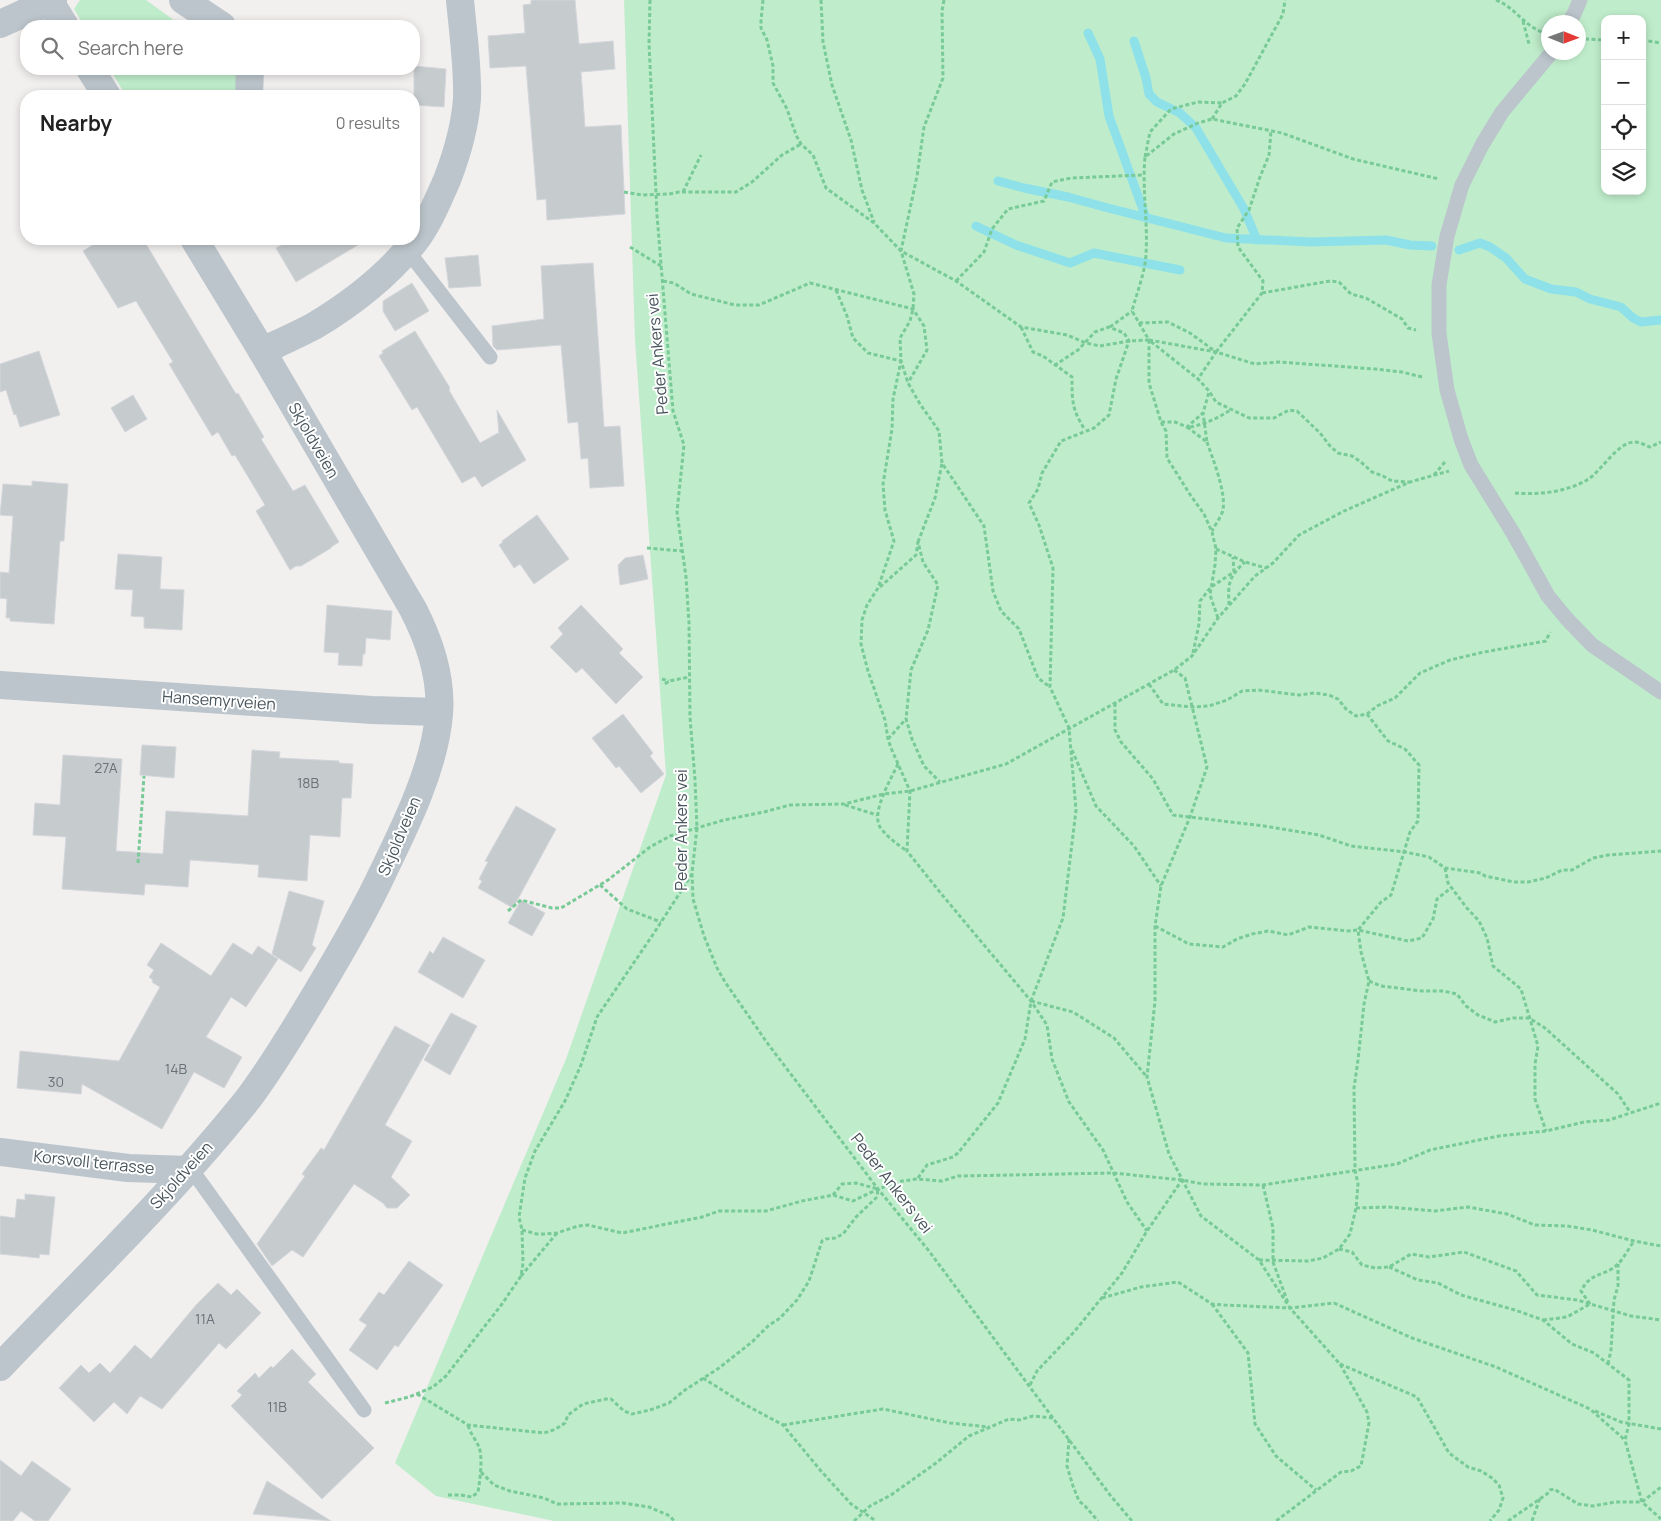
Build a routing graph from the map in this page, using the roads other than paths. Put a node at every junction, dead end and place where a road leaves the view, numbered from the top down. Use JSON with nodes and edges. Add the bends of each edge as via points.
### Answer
{"nodes":[{"id":1,"x":182,"y":0,"type":"edge"},
{"id":2,"x":460,"y":0,"type":"edge"},
{"id":3,"x":1580,"y":0,"type":"edge"},
{"id":4,"x":51,"y":1,"type":"edge"},
{"id":5,"x":1573,"y":15,"type":"edge"},
{"id":6,"x":62,"y":20,"type":"edge"},
{"id":7,"x":213,"y":20,"type":"edge"},
{"id":8,"x":0,"y":24,"type":"edge"},
{"id":9,"x":1545,"y":60,"type":"edge"},
{"id":10,"x":94,"y":75,"type":"edge"},
{"id":11,"x":250,"y":75,"type":"edge"},
{"id":12,"x":103,"y":90,"type":"edge"},
{"id":13,"x":249,"y":90,"type":"edge"},
{"id":14,"x":420,"y":234,"type":"edge"},
{"id":15,"x":198,"y":245,"type":"edge"},
{"id":16,"x":412,"y":245,"type":"edge"},
{"id":17,"x":407,"y":250,"type":"junction"},
{"id":18,"x":262,"y":351,"type":"junction"},
{"id":19,"x":490,"y":357,"type":"dead end"},
{"id":20,"x":0,"y":685,"type":"edge"},
{"id":21,"x":1661,"y":692,"type":"edge"},
{"id":22,"x":439,"y":712,"type":"junction"},
{"id":23,"x":0,"y":1152,"type":"edge"},
{"id":24,"x":189,"y":1170,"type":"junction"},
{"id":25,"x":0,"y":1367,"type":"edge"},
{"id":26,"x":364,"y":1410,"type":"road end"}],
"edges":[{"from":1,"to":7,"type":"street"},
{"from":2,"to":14,"type":"street","via":[[467,67],[463,128],[454,162]]},
{"from":3,"to":5,"type":"lane"},
{"from":4,"to":6,"type":"street"},
{"from":4,"to":8,"type":"street"},
{"from":9,"to":21,"type":"lane","via":[[1502,112],[1462,185],[1443,256],[1439,285],[1439,333],[1447,390],[1471,464],[1548,596],[1592,645]]},
{"from":10,"to":12,"type":"street"},
{"from":11,"to":13,"type":"street"},
{"from":15,"to":18,"type":"street","name":"Skjoldveien"},
{"from":16,"to":17,"type":"street"},
{"from":17,"to":18,"type":"street","via":[[385,274],[350,301],[314,326]]},
{"from":17,"to":19,"type":"lane"},
{"from":18,"to":22,"type":"street","name":"Skjoldveien","via":[[424,630],[437,682]]},
{"from":20,"to":22,"type":"street","name":"Hansemyrveien"},
{"from":22,"to":24,"type":"street","name":"Skjoldveien","via":[[428,765],[374,893],[296,1028],[249,1096]]},
{"from":23,"to":24,"type":"street","name":"Korsvoll terrasse","via":[[128,1168]]},
{"from":24,"to":25,"type":"street","name":"Skjoldveien"},
{"from":24,"to":26,"type":"lane"}]}
